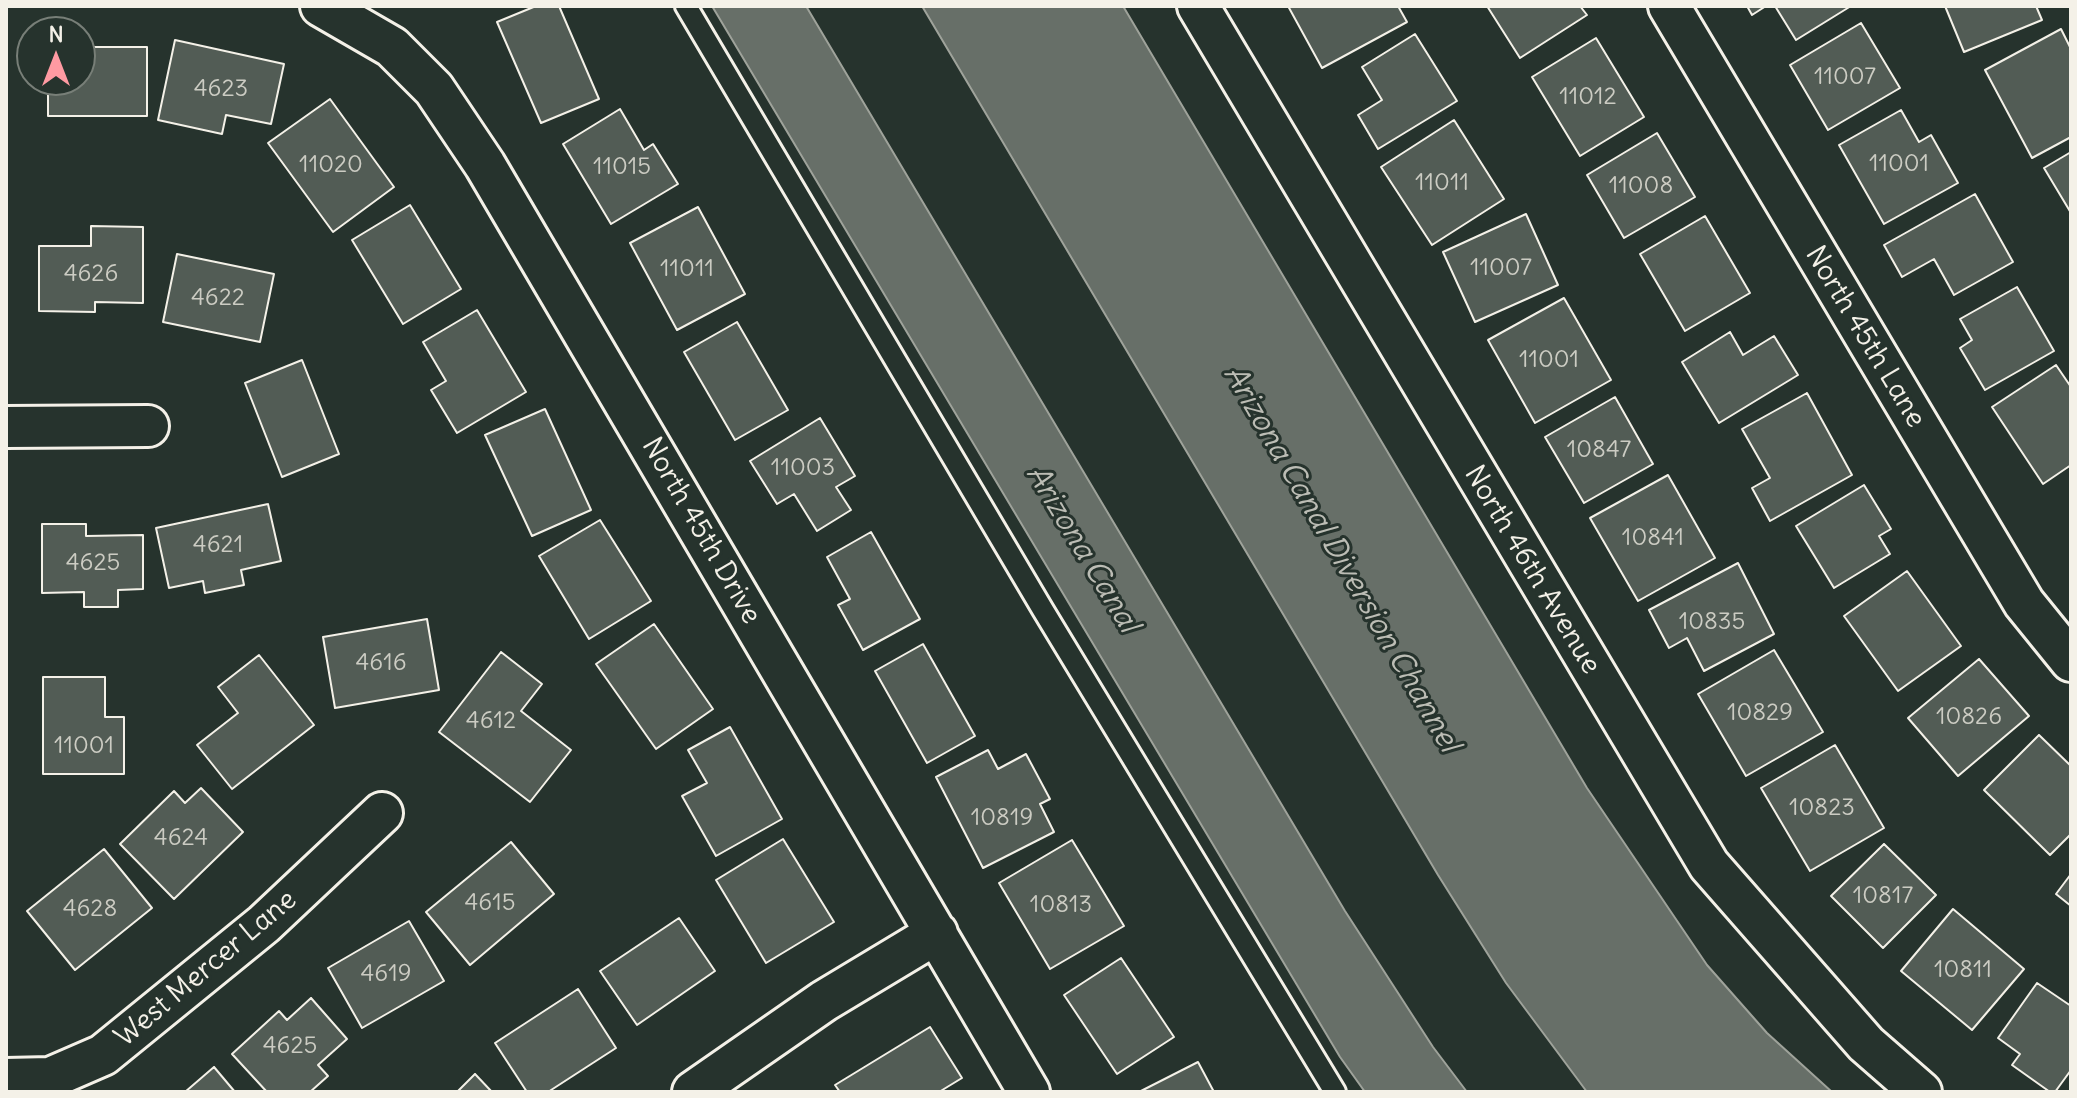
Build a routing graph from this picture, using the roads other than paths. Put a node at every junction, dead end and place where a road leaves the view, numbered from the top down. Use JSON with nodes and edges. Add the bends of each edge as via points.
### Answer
{"nodes":[{"id":1,"x":686,"y":6,"type":"edge"},
{"id":2,"x":1198,"y":6,"type":"edge"},
{"id":3,"x":1669,"y":6,"type":"edge"},
{"id":4,"x":331,"y":8,"type":"edge"},
{"id":5,"x":148,"y":426,"type":"dead end"},
{"id":6,"x":6,"y":427,"type":"edge"},
{"id":7,"x":2071,"y":661,"type":"edge"},
{"id":8,"x":382,"y":813,"type":"dead end"},
{"id":9,"x":937,"y":933,"type":"junction"},
{"id":10,"x":6,"y":1079,"type":"edge"},
{"id":11,"x":693,"y":1092,"type":"edge"},
{"id":12,"x":1029,"y":1092,"type":"edge"},
{"id":13,"x":1335,"y":1092,"type":"edge"},
{"id":14,"x":1921,"y":1092,"type":"edge"}],
"edges":[{"from":1,"to":13,"type":"lane"},
{"from":2,"to":14,"type":"street","name":"North 46th Avenue","via":[[1709,865],[1866,1044]]},
{"from":3,"to":7,"type":"street","name":"North 45th Lane","via":[[2024,603]]},
{"from":4,"to":9,"type":"street","name":"North 45th Drive","via":[[392,47],[434,89],[485,165]]},
{"from":5,"to":6,"type":"street"},
{"from":8,"to":10,"type":"street","name":"West Mercer Lane","via":[[264,924],[103,1055],[50,1078]]},
{"from":9,"to":11,"type":"street","via":[[824,1001]]},
{"from":9,"to":12,"type":"street","name":"North 45th Drive"}]}
